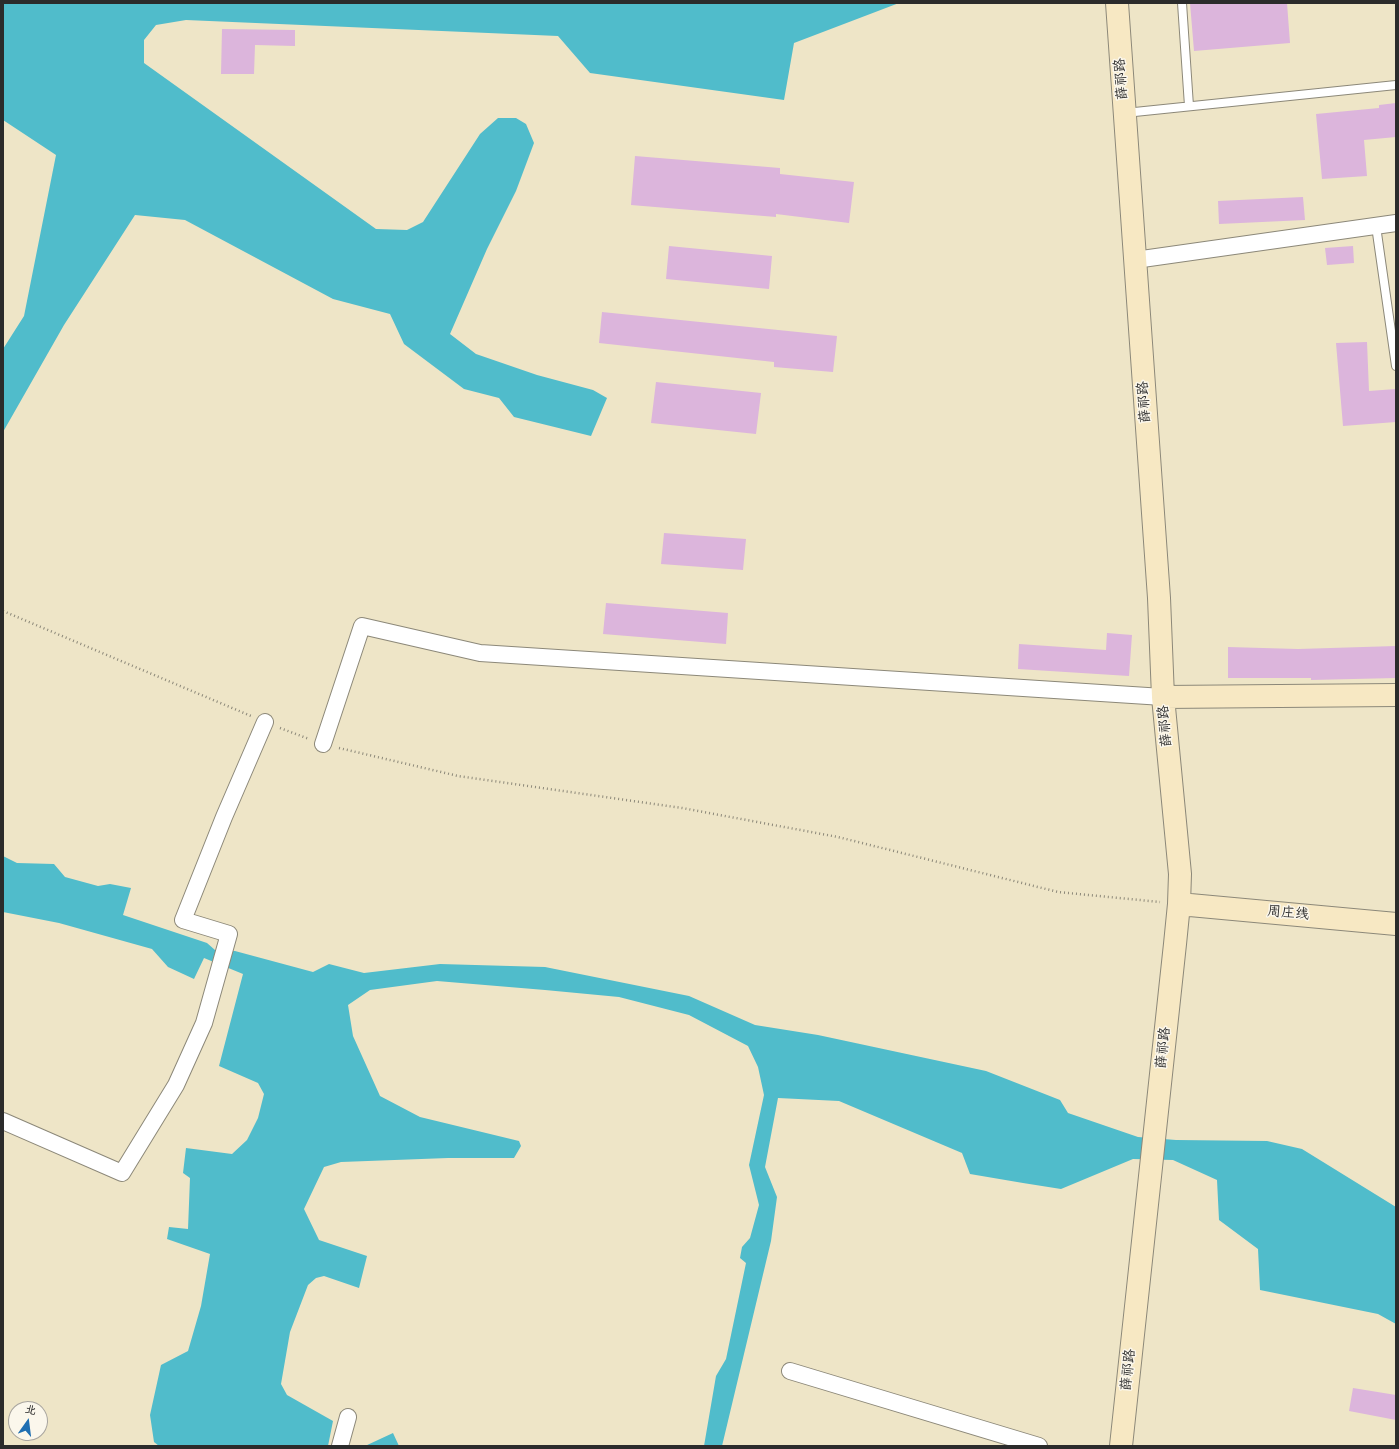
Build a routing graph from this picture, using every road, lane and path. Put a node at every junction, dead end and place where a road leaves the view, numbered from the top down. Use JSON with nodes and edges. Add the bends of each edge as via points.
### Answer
{"nodes":[{"id":1,"x":1117,"y":3,"type":"edge"},
{"id":2,"x":1182,"y":3,"type":"edge"},
{"id":3,"x":1396,"y":85,"type":"edge"},
{"id":4,"x":1189,"y":106,"type":"junction"},
{"id":5,"x":1125,"y":113,"type":"junction"},
{"id":6,"x":1396,"y":223,"type":"edge"},
{"id":7,"x":1376,"y":226,"type":"junction"},
{"id":8,"x":1135,"y":260,"type":"junction"},
{"id":9,"x":1396,"y":366,"type":"edge"},
{"id":10,"x":3,"y":611,"type":"edge"},
{"id":11,"x":1396,"y":695,"type":"edge"},
{"id":12,"x":1163,"y":697,"type":"junction"},
{"id":13,"x":266,"y":722,"type":"junction"},
{"id":14,"x":323,"y":744,"type":"junction"},
{"id":15,"x":1179,"y":904,"type":"junction"},
{"id":16,"x":1396,"y":924,"type":"edge"},
{"id":17,"x":3,"y":1121,"type":"edge"},
{"id":18,"x":790,"y":1371,"type":"dead end"},
{"id":19,"x":348,"y":1417,"type":"dead end"},
{"id":20,"x":340,"y":1446,"type":"edge"},
{"id":21,"x":1038,"y":1446,"type":"edge"},
{"id":22,"x":1121,"y":1446,"type":"edge"}],
"edges":[{"from":1,"to":5,"type":"street","name":"薛祁路"},
{"from":2,"to":4,"type":"lane"},
{"from":3,"to":4,"type":"lane"},
{"from":4,"to":5,"type":"lane"},
{"from":5,"to":8,"type":"street","name":"薛祁路"},
{"from":6,"to":7,"type":"street"},
{"from":7,"to":8,"type":"street"},
{"from":7,"to":9,"type":"lane"},
{"from":8,"to":12,"type":"street","name":"薛祁路"},
{"from":10,"to":13,"type":"path"},
{"from":11,"to":12,"type":"street"},
{"from":12,"to":14,"type":"street","via":[[480,653],[362,626]]},
{"from":12,"to":15,"type":"street","name":"薛祁路","via":[[1180,874]]},
{"from":13,"to":14,"type":"path"},
{"from":13,"to":17,"type":"street","via":[[224,817],[183,920],[230,934],[204,1023],[176,1085],[122,1173]]},
{"from":14,"to":15,"type":"path","via":[[458,776],[682,808],[838,837],[1058,892]]},
{"from":15,"to":16,"type":"street","name":"周庄线"},
{"from":15,"to":22,"type":"street","name":"薛祁路"},
{"from":18,"to":21,"type":"street"},
{"from":19,"to":20,"type":"street"}]}
